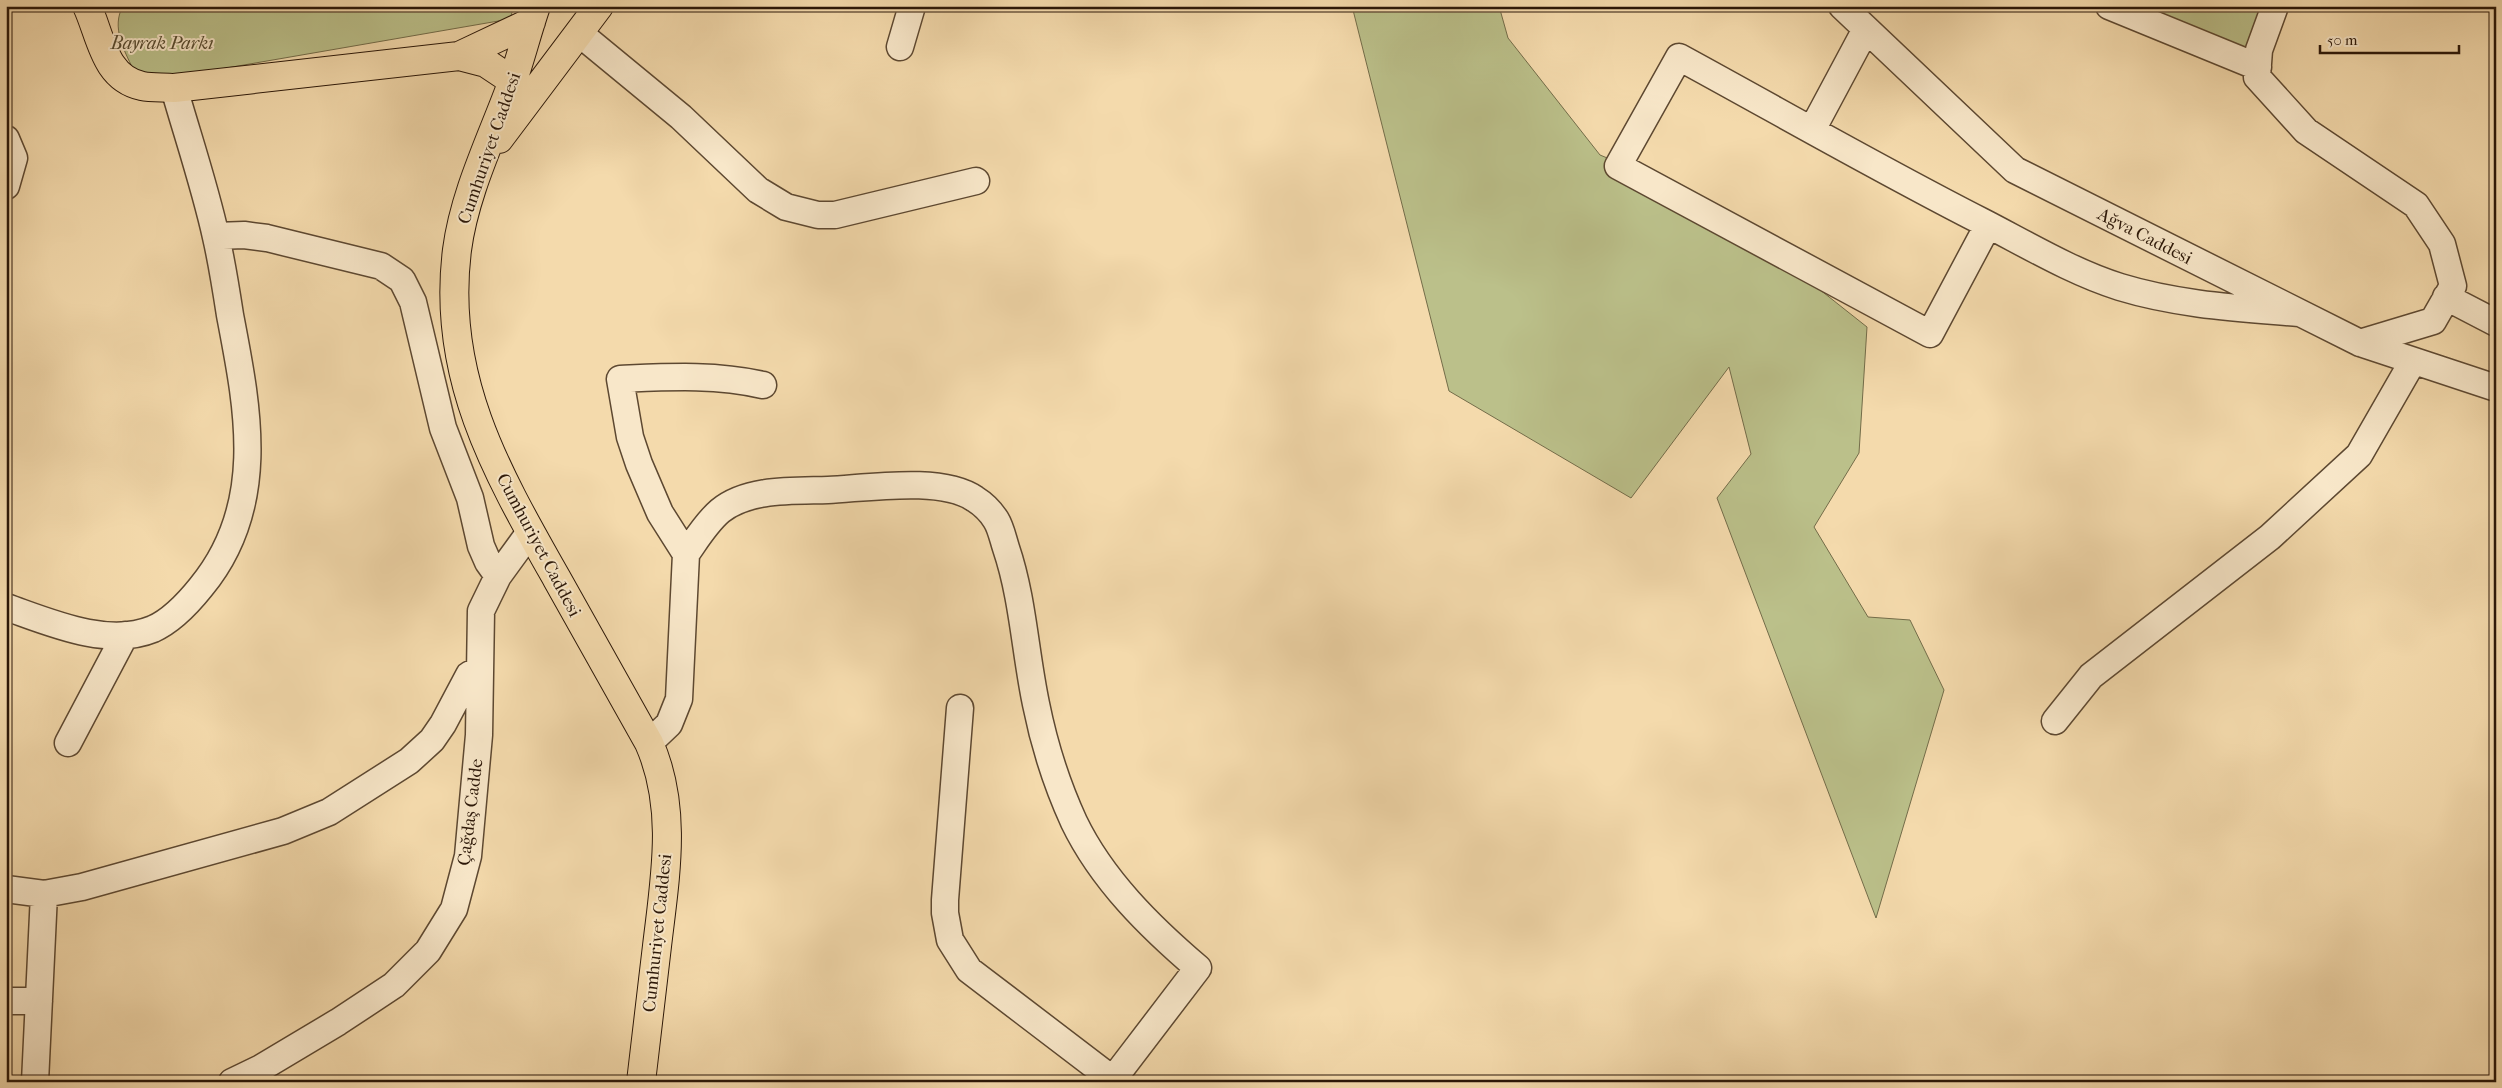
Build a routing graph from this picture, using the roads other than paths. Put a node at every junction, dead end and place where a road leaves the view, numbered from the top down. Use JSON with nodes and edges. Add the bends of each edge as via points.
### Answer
{"nodes":[{"id":1,"x":599,"y":6,"type":"edge"},
{"id":2,"x":912,"y":6,"type":"edge"},
{"id":3,"x":1842,"y":6,"type":"edge"},
{"id":4,"x":2109,"y":6,"type":"edge"},
{"id":5,"x":2275,"y":6,"type":"edge"},
{"id":6,"x":96,"y":11,"type":"edge"},
{"id":7,"x":533,"y":14,"type":"edge"},
{"id":8,"x":1866,"y":29,"type":"junction"},
{"id":9,"x":579,"y":33,"type":"junction"},
{"id":10,"x":900,"y":47,"type":"dead end"},
{"id":11,"x":459,"y":56,"type":"junction"},
{"id":12,"x":2258,"y":67,"type":"junction"},
{"id":13,"x":513,"y":81,"type":"junction"},
{"id":14,"x":174,"y":88,"type":"junction"},
{"id":15,"x":1812,"y":130,"type":"junction"},
{"id":16,"x":6,"y":139,"type":"edge"},
{"id":17,"x":484,"y":158,"type":"junction"},
{"id":18,"x":976,"y":181,"type":"dead end"},
{"id":19,"x":6,"y":186,"type":"edge"},
{"id":20,"x":1988,"y":225,"type":"junction"},
{"id":21,"x":216,"y":236,"type":"junction"},
{"id":22,"x":2446,"y":297,"type":"junction"},
{"id":23,"x":2299,"y":313,"type":"junction"},
{"id":24,"x":2496,"y":322,"type":"edge"},
{"id":25,"x":2360,"y":343,"type":"junction"},
{"id":26,"x":2413,"y":361,"type":"junction"},
{"id":27,"x":763,"y":385,"type":"dead end"},
{"id":28,"x":2496,"y":388,"type":"edge"},
{"id":29,"x":530,"y":532,"type":"junction"},
{"id":30,"x":686,"y":554,"type":"junction"},
{"id":31,"x":498,"y":576,"type":"junction"},
{"id":32,"x":6,"y":607,"type":"edge"},
{"id":33,"x":125,"y":635,"type":"junction"},
{"id":34,"x":480,"y":670,"type":"junction"},
{"id":35,"x":960,"y":708,"type":"dead end"},
{"id":36,"x":2055,"y":721,"type":"dead end"},
{"id":37,"x":68,"y":743,"type":"dead end"},
{"id":38,"x":649,"y":743,"type":"junction"},
{"id":39,"x":6,"y":889,"type":"edge"},
{"id":40,"x":44,"y":894,"type":"junction"},
{"id":41,"x":39,"y":1001,"type":"junction"},
{"id":42,"x":6,"y":1002,"type":"edge"},
{"id":43,"x":1112,"y":1081,"type":"edge"},
{"id":44,"x":36,"y":1082,"type":"edge"},
{"id":45,"x":232,"y":1082,"type":"edge"},
{"id":46,"x":641,"y":1082,"type":"edge"}],
"edges":[{"from":1,"to":9,"type":"main road"},
{"from":2,"to":10,"type":"street"},
{"from":3,"to":8,"type":"street","name":"Ağva Caddesi"},
{"from":4,"to":12,"type":"street"},
{"from":5,"to":12,"type":"street","via":[[2259,50]]},
{"from":6,"to":14,"type":"main road","via":[[110,66],[124,79],[142,86]]},
{"from":7,"to":11,"type":"main road"},
{"from":7,"to":13,"type":"main road","name":"Cumhuriyet Caddesi"},
{"from":8,"to":15,"type":"street"},
{"from":8,"to":23,"type":"street","name":"Ağva Caddesi","via":[[2015,170]]},
{"from":9,"to":17,"type":"main road"},
{"from":9,"to":18,"type":"street","via":[[681,117],[758,190],[786,207],[818,215],[835,215]]},
{"from":11,"to":13,"type":"main road","via":[[486,63]]},
{"from":11,"to":14,"type":"main road"},
{"from":12,"to":22,"type":"street","via":[[2257,77],[2306,131],[2416,205],[2442,244],[2453,286]]},
{"from":13,"to":17,"type":"main road","name":"Cumhuriyet Caddesi"},
{"from":14,"to":21,"type":"street"},
{"from":15,"to":20,"type":"street"},
{"from":15,"to":20,"type":"street","via":[[1680,57],[1618,166],[1930,334]]},
{"from":16,"to":19,"type":"street","via":[[14,158]]},
{"from":17,"to":29,"type":"main road","name":"Cumhuriyet Caddesi","via":[[465,214],[458,248],[455,330],[473,410],[508,491]]},
{"from":20,"to":23,"type":"street","via":[[2071,268],[2120,287],[2195,304]]},
{"from":21,"to":31,"type":"street","via":[[267,238],[381,266],[402,280],[413,302],[444,428],[470,498],[481,546]]},
{"from":21,"to":33,"type":"street","via":[[249,427],[248,464],[241,505],[225,551],[196,594],[154,628]]},
{"from":22,"to":24,"type":"street"},
{"from":22,"to":25,"type":"street","via":[[2433,321]]},
{"from":23,"to":25,"type":"street","name":"Ağva Caddesi"},
{"from":25,"to":26,"type":"street","name":"Ağva Caddesi"},
{"from":26,"to":28,"type":"street","name":"Ağva Caddesi"},
{"from":26,"to":36,"type":"street","via":[[2359,456],[2270,537],[2091,676]]},
{"from":27,"to":30,"type":"street","via":[[702,376],[620,379],[630,437],[639,464],[660,513]]},
{"from":29,"to":31,"type":"street","name":"Çağdaş Cadde"},
{"from":29,"to":38,"type":"main road","name":"Cumhuriyet Caddesi"},
{"from":30,"to":38,"type":"street","via":[[679,699],[669,724]]},
{"from":30,"to":43,"type":"street","via":[[722,510],[750,497],[790,492],[933,486],[961,491],[990,513],[997,522],[1014,571],[1044,739],[1075,822],[1099,863],[1122,893],[1145,920],[1198,968]]},
{"from":31,"to":34,"type":"street","name":"Çağdaş Cadde","via":[[481,611]]},
{"from":32,"to":33,"type":"street","via":[[101,634]]},
{"from":33,"to":37,"type":"street"},
{"from":34,"to":40,"type":"street","via":[[469,675],[444,724],[418,754],[329,812],[273,834],[82,887]]},
{"from":34,"to":45,"type":"street","name":"Çağdaş Cadde","via":[[479,735],[468,856],[454,909],[428,951],[394,985],[338,1022]]},
{"from":35,"to":43,"type":"street","via":[[945,900],[950,940],[969,970]]},
{"from":38,"to":46,"type":"main road","name":"Cumhuriyet Caddesi","via":[[659,765],[666,799],[667,835]]},
{"from":39,"to":40,"type":"street"},
{"from":40,"to":41,"type":"street"},
{"from":41,"to":42,"type":"street"},
{"from":41,"to":44,"type":"street"}]}
